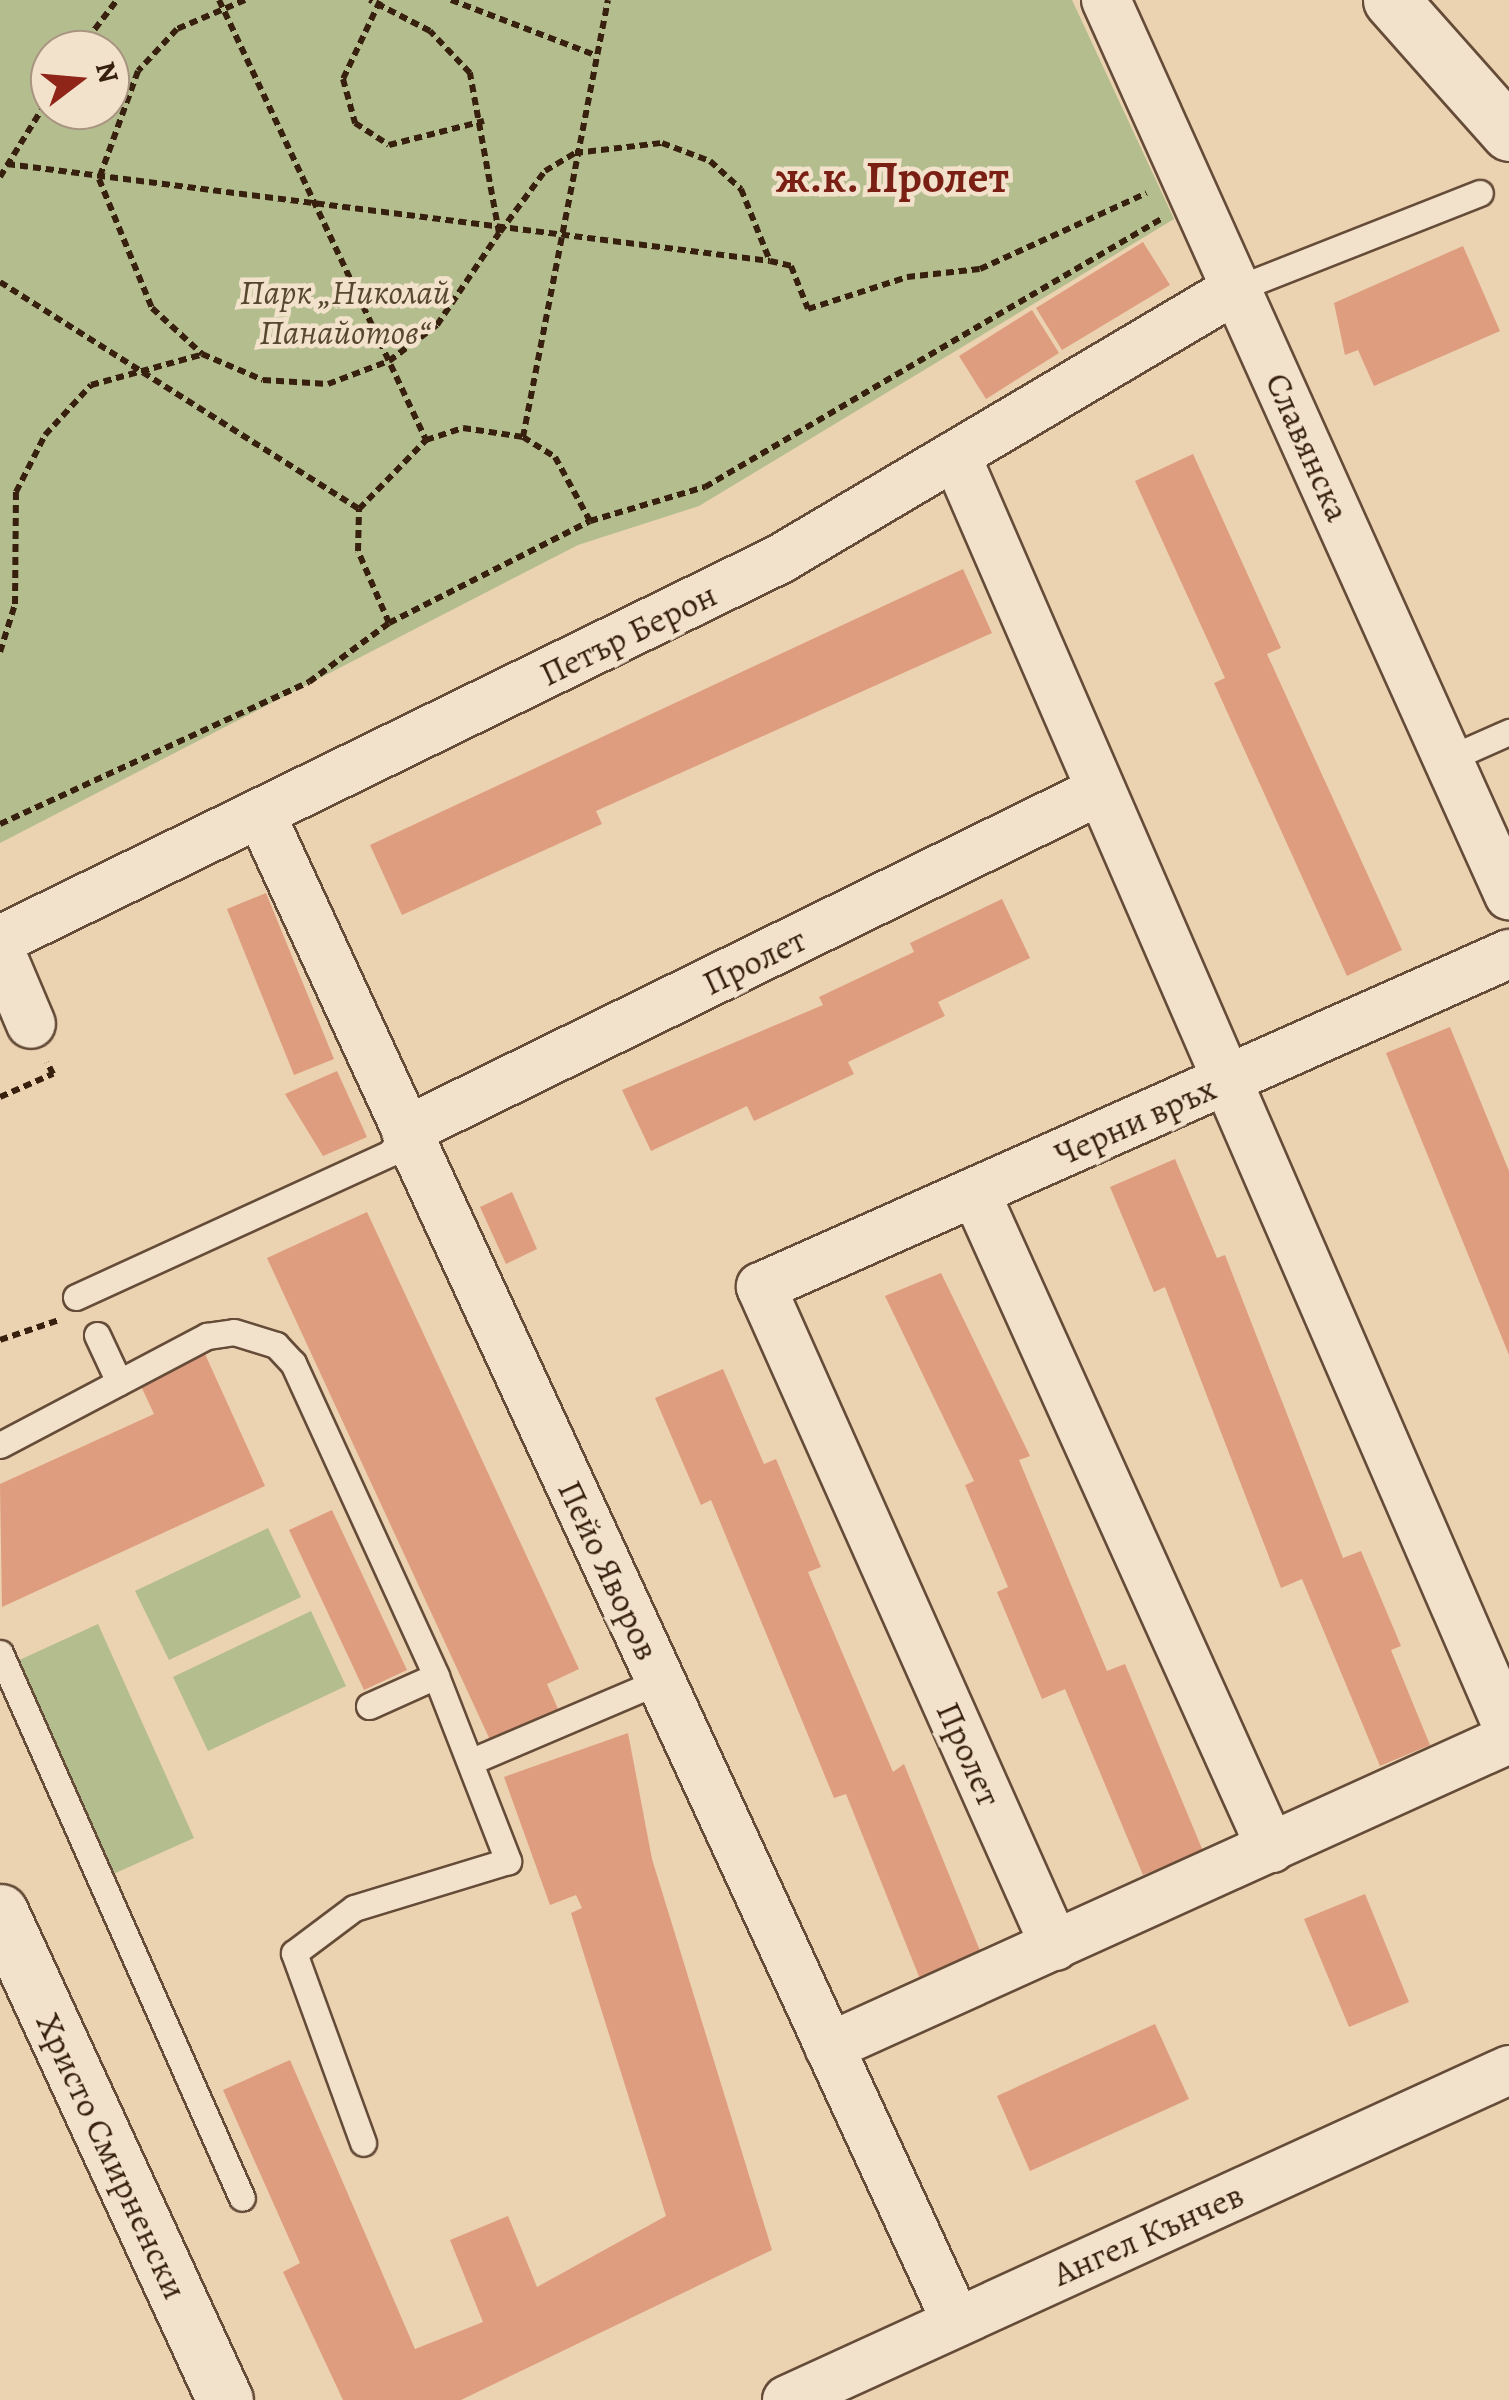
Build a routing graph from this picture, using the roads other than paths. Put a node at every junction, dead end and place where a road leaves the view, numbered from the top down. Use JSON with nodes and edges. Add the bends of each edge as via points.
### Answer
{"nodes":[{"id":1,"x":1106,"y":0,"type":"edge"},
{"id":2,"x":1391,"y":0,"type":"edge"},
{"id":3,"x":1509,"y":134,"type":"edge"},
{"id":4,"x":1480,"y":193,"type":"dead end"},
{"id":5,"x":1236,"y":289,"type":"junction"},
{"id":6,"x":957,"y":458,"type":"junction"},
{"id":7,"x":1509,"y":732,"type":"edge"},
{"id":8,"x":1448,"y":759,"type":"junction"},
{"id":9,"x":1101,"y":790,"type":"junction"},
{"id":10,"x":262,"y":818,"type":"junction"},
{"id":11,"x":1509,"y":895,"type":"edge"},
{"id":12,"x":0,"y":940,"type":"edge"},
{"id":13,"x":0,"y":951,"type":"edge"},
{"id":14,"x":1509,"y":954,"type":"edge"},
{"id":15,"x":31,"y":1024,"type":"dead end"},
{"id":16,"x":1227,"y":1080,"type":"junction"},
{"id":17,"x":406,"y":1132,"type":"junction"},
{"id":18,"x":975,"y":1192,"type":"junction"},
{"id":19,"x":762,"y":1288,"type":"joint"},
{"id":20,"x":70,"y":1307,"type":"road end"},
{"id":21,"x":97,"y":1335,"type":"dead end"},
{"id":22,"x":119,"y":1382,"type":"junction"},
{"id":23,"x":0,"y":1445,"type":"edge"},
{"id":24,"x":0,"y":1652,"type":"edge"},
{"id":25,"x":436,"y":1676,"type":"junction"},
{"id":26,"x":660,"y":1681,"type":"junction"},
{"id":27,"x":369,"y":1706,"type":"dead end"},
{"id":28,"x":1509,"y":1730,"type":"edge"},
{"id":29,"x":1509,"y":1740,"type":"edge"},
{"id":30,"x":472,"y":1760,"type":"junction"},
{"id":31,"x":1270,"y":1848,"type":"junction"},
{"id":32,"x":0,"y":1912,"type":"edge"},
{"id":33,"x":1054,"y":1946,"type":"junction"},
{"id":34,"x":829,"y":2048,"type":"junction"},
{"id":35,"x":1509,"y":2070,"type":"edge"},
{"id":36,"x":362,"y":2142,"type":"dead end"},
{"id":37,"x":242,"y":2198,"type":"dead end"},
{"id":38,"x":956,"y":2321,"type":"junction"},
{"id":39,"x":225,"y":2400,"type":"edge"},
{"id":40,"x":787,"y":2400,"type":"edge"}],
"edges":[{"from":1,"to":5,"type":"street","name":"Славянска"},
{"from":2,"to":3,"type":"street"},
{"from":4,"to":5,"type":"lane"},
{"from":5,"to":6,"type":"street","name":"Петър Берон"},
{"from":5,"to":8,"type":"street","name":"Славянска"},
{"from":6,"to":9,"type":"street"},
{"from":6,"to":10,"type":"street","name":"Петър Берон","via":[[780,559]]},
{"from":7,"to":8,"type":"lane"},
{"from":8,"to":11,"type":"street","name":"Славянска"},
{"from":9,"to":16,"type":"street"},
{"from":9,"to":17,"type":"street","name":"Пролет"},
{"from":10,"to":12,"type":"street","name":"Петър Берон"},
{"from":10,"to":17,"type":"street","name":"Пейо Яворов"},
{"from":13,"to":15,"type":"street"},
{"from":14,"to":16,"type":"street","name":"Черни връх"},
{"from":16,"to":18,"type":"street","name":"Черни връх"},
{"from":16,"to":28,"type":"street"},
{"from":17,"to":20,"type":"lane","via":[[390,1153]]},
{"from":17,"to":26,"type":"street","name":"Пейо Яворов"},
{"from":18,"to":19,"type":"street","name":"Черни връх"},
{"from":18,"to":31,"type":"street"},
{"from":19,"to":33,"type":"street","name":"Пролет"},
{"from":21,"to":22,"type":"lane"},
{"from":22,"to":23,"type":"lane"},
{"from":22,"to":25,"type":"lane","via":[[207,1336],[234,1332],[276,1345],[294,1363]]},
{"from":24,"to":37,"type":"lane"},
{"from":25,"to":27,"type":"lane"},
{"from":25,"to":30,"type":"lane"},
{"from":26,"to":30,"type":"lane"},
{"from":26,"to":34,"type":"street","name":"Пейо Яворов"},
{"from":29,"to":31,"type":"street"},
{"from":30,"to":36,"type":"lane","via":[[508,1862],[354,1908],[294,1953]]},
{"from":31,"to":33,"type":"street"},
{"from":32,"to":39,"type":"street","name":"Христо Смирненски"},
{"from":33,"to":34,"type":"street"},
{"from":34,"to":38,"type":"street","name":"Пейо Яворов"},
{"from":35,"to":38,"type":"street","name":"Ангел Кънчев"},
{"from":38,"to":40,"type":"street","name":"Ангел Кънчев"}]}
